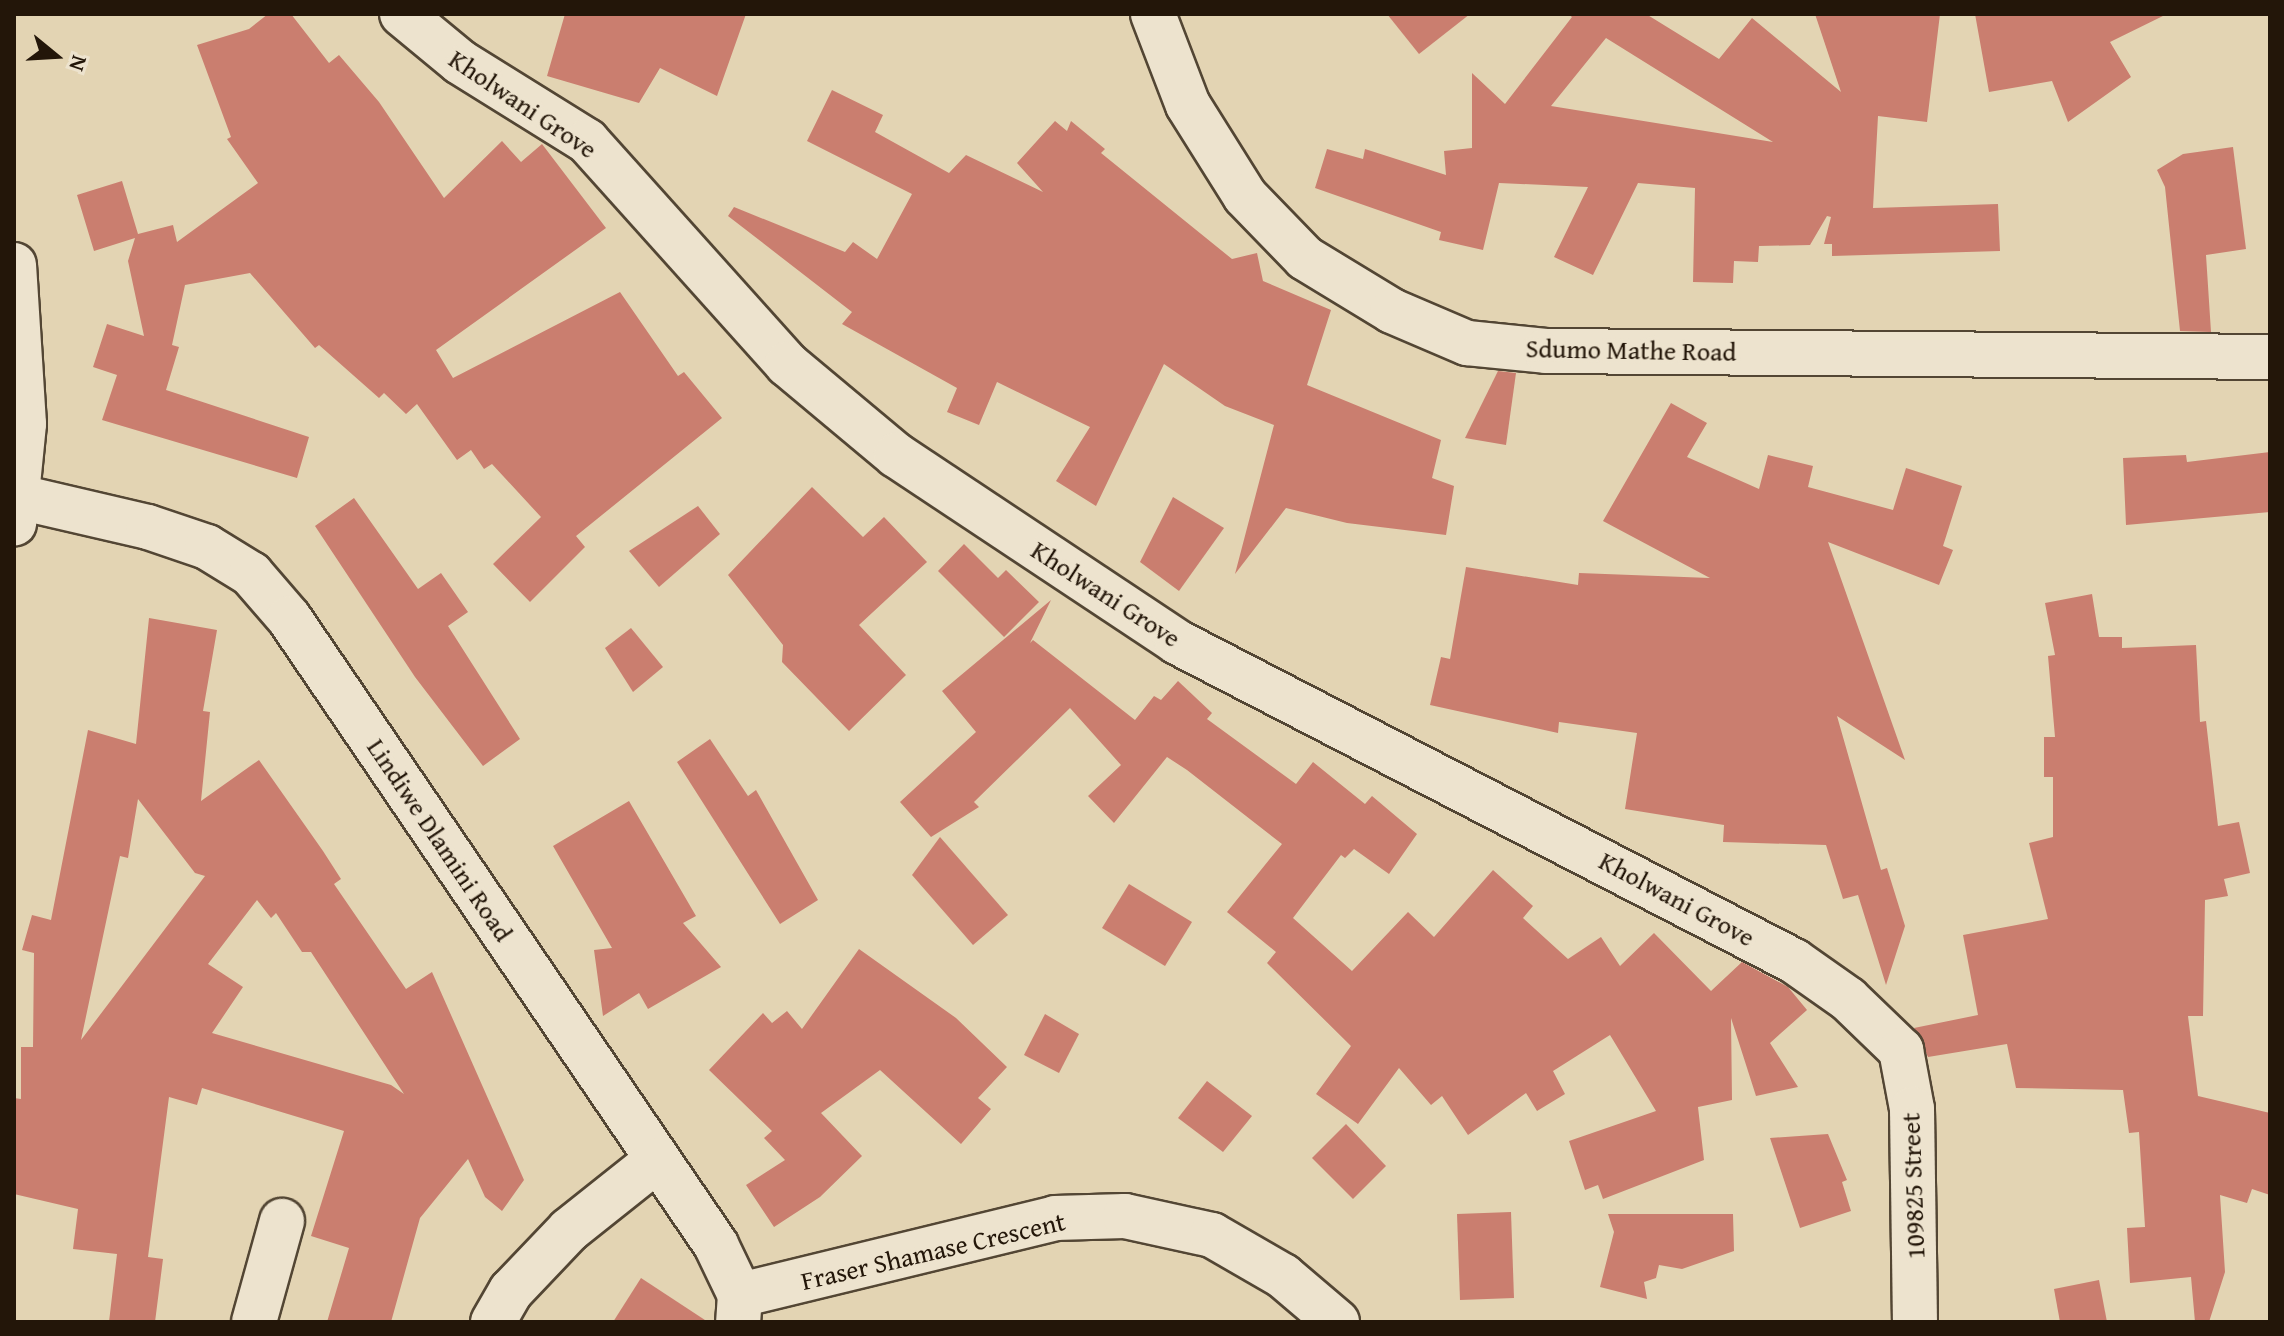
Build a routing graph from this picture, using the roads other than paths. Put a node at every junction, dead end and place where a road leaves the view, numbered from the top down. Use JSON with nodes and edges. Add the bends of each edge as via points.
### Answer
{"nodes":[{"id":1,"x":402,"y":14,"type":"edge"},
{"id":2,"x":1153,"y":14,"type":"edge"},
{"id":3,"x":14,"y":265,"type":"edge"},
{"id":4,"x":2270,"y":357,"type":"edge"},
{"id":5,"x":16,"y":510,"type":"edge"},
{"id":6,"x":1901,"y":1050,"type":"joint"},
{"id":7,"x":657,"y":1160,"type":"junction"},
{"id":8,"x":282,"y":1221,"type":"dead end"},
{"id":9,"x":739,"y":1309,"type":"edge"},
{"id":10,"x":254,"y":1322,"type":"edge"},
{"id":11,"x":493,"y":1322,"type":"edge"},
{"id":12,"x":1337,"y":1322,"type":"edge"},
{"id":13,"x":1915,"y":1322,"type":"edge"}],
"edges":[{"from":1,"to":6,"type":"street","name":"Kholwani Grove","via":[[460,62],[587,141],[787,364],[896,455],[1177,642],[1794,961],[1848,999]]},
{"from":2,"to":4,"type":"street","name":"Sdumo Mathe Road","via":[[1188,105],[1245,196],[1265,217],[1305,258],[1392,311],[1467,343],[1546,351]]},
{"from":3,"to":5,"type":"street","via":[[24,424]]},
{"from":5,"to":7,"type":"street","name":"Lindiwe Dlamini Road","via":[[148,527],[207,547],[251,574],[289,618]]},
{"from":6,"to":13,"type":"street","name":"109825 Street","via":[[1913,1123]]},
{"from":7,"to":9,"type":"street","name":"Lindiwe Dlamini Road","via":[[716,1245]]},
{"from":7,"to":11,"type":"street","via":[[569,1230],[511,1291]]},
{"from":8,"to":10,"type":"street"},
{"from":9,"to":12,"type":"street","name":"Fraser Shamase Crescent","via":[[1055,1218],[1125,1216],[1212,1235],[1283,1276]]}]}
